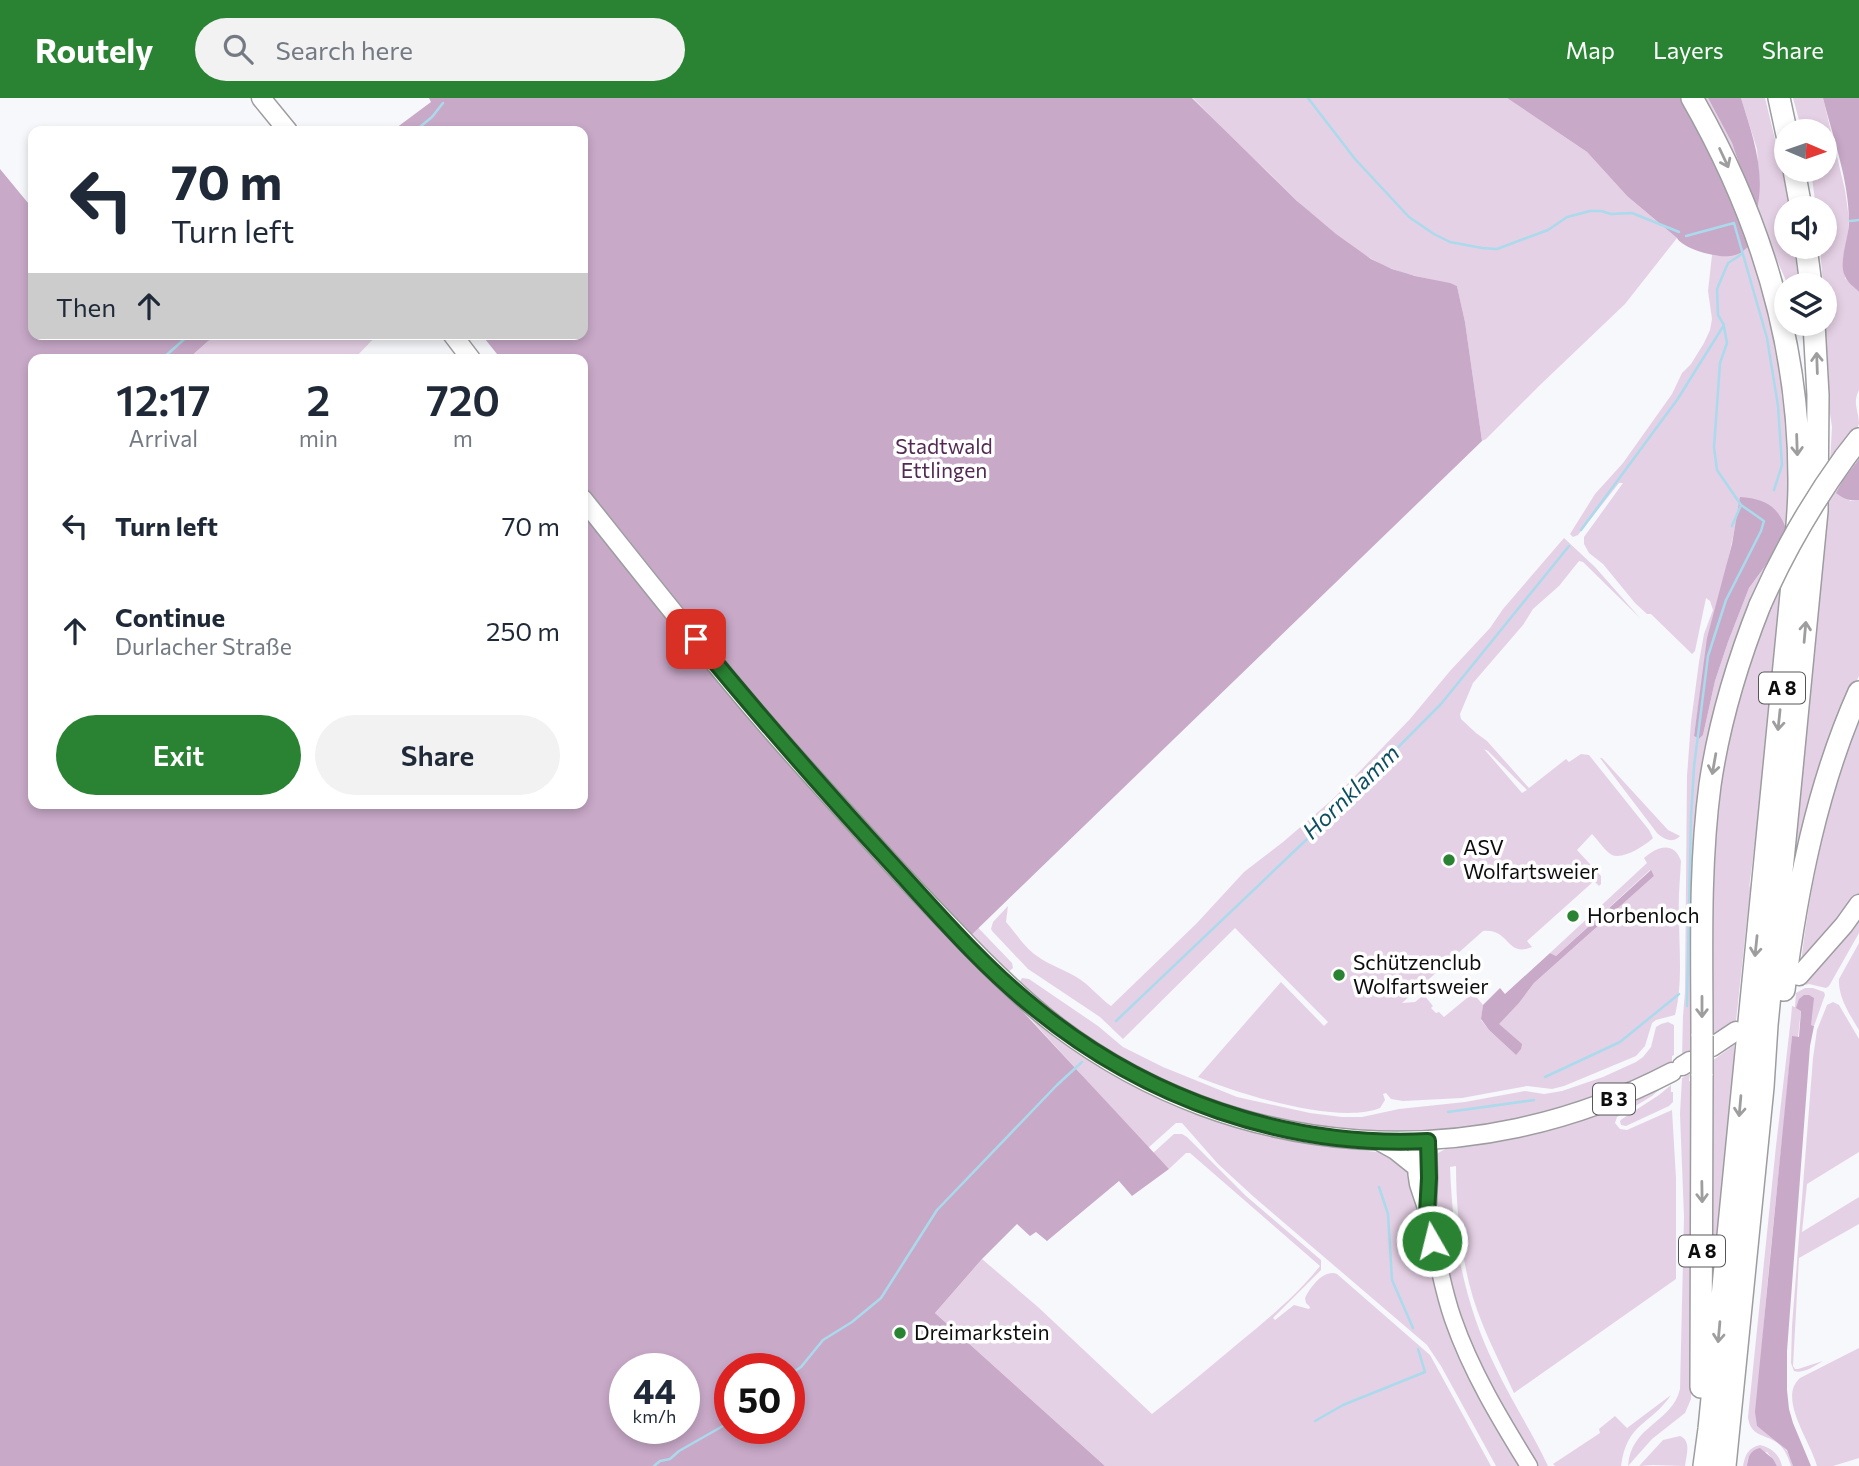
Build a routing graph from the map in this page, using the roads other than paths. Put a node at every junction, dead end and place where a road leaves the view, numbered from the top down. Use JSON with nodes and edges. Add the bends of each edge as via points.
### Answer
{"nodes":[{"id":1,"x":261,"y":98,"type":"edge"},
{"id":2,"x":1692,"y":98,"type":"edge"},
{"id":3,"x":1779,"y":98,"type":"edge"},
{"id":4,"x":1784,"y":119,"type":"edge"},
{"id":5,"x":284,"y":126,"type":"edge"},
{"id":6,"x":1815,"y":336,"type":"edge"},
{"id":7,"x":457,"y":340,"type":"edge"},
{"id":8,"x":467,"y":354,"type":"edge"},
{"id":9,"x":1859,"y":439,"type":"edge"},
{"id":10,"x":588,"y":505,"type":"edge"},
{"id":11,"x":1859,"y":692,"type":"edge"},
{"id":12,"x":1859,"y":904,"type":"edge"},
{"id":13,"x":1799,"y":975,"type":"dead end"},
{"id":14,"x":1736,"y":1031,"type":"dead end"},
{"id":15,"x":1707,"y":1041,"type":"junction"},
{"id":16,"x":1687,"y":1068,"type":"junction"},
{"id":17,"x":1763,"y":1087,"type":"junction"},
{"id":18,"x":1377,"y":1141,"type":"junction"},
{"id":19,"x":1422,"y":1141,"type":"junction"},
{"id":20,"x":1416,"y":1167,"type":"junction"},
{"id":21,"x":1427,"y":1213,"type":"junction"},
{"id":22,"x":1529,"y":1466,"type":"edge"},
{"id":23,"x":1702,"y":1466,"type":"edge"},
{"id":24,"x":1725,"y":1466,"type":"edge"}],
"edges":[{"from":1,"to":5,"type":"main road"},
{"from":2,"to":23,"type":"highway","number":"A 8","one_way":true,"via":[[1740,192],[1774,287],[1792,376],[1799,484],[1711,1416]]},
{"from":3,"to":4,"type":"highway"},
{"from":17,"to":6,"type":"highway","number":"A 8","one_way":true,"via":[[1817,512]]},
{"from":7,"to":8,"type":"main road"},
{"from":9,"to":15,"type":"highway","number":"A 8","one_way":true,"bridge":true,"via":[[1793,537],[1760,605],[1730,690],[1710,785],[1703,880]]},
{"from":10,"to":18,"type":"main road","number":"B 3","via":[[759,716],[920,894],[1033,1007],[1086,1047],[1180,1097],[1295,1132]]},
{"from":11,"to":17,"type":"highway","number":"A 8","via":[[1811,834],[1780,1021]]},
{"from":12,"to":13,"type":"main road"},
{"from":14,"to":15,"type":"main road"},
{"from":15,"to":16,"type":"highway","number":"A 8","bridge":true},
{"from":16,"to":19,"type":"main road","number":"B 3","via":[[1553,1120]]},
{"from":16,"to":23,"type":"highway","number":"A 8","one_way":true,"via":[[1702,1313],[1698,1427]]},
{"from":17,"to":24,"type":"highway","number":"A 8"},
{"from":18,"to":19,"type":"main road","number":"B 3"},
{"from":18,"to":20,"type":"main road"},
{"from":19,"to":20,"type":"main road"},
{"from":19,"to":21,"type":"main road","via":[[1429,1178]]},
{"from":20,"to":21,"type":"main road"},
{"from":21,"to":22,"type":"main road","via":[[1460,1337],[1484,1390]]}]}
